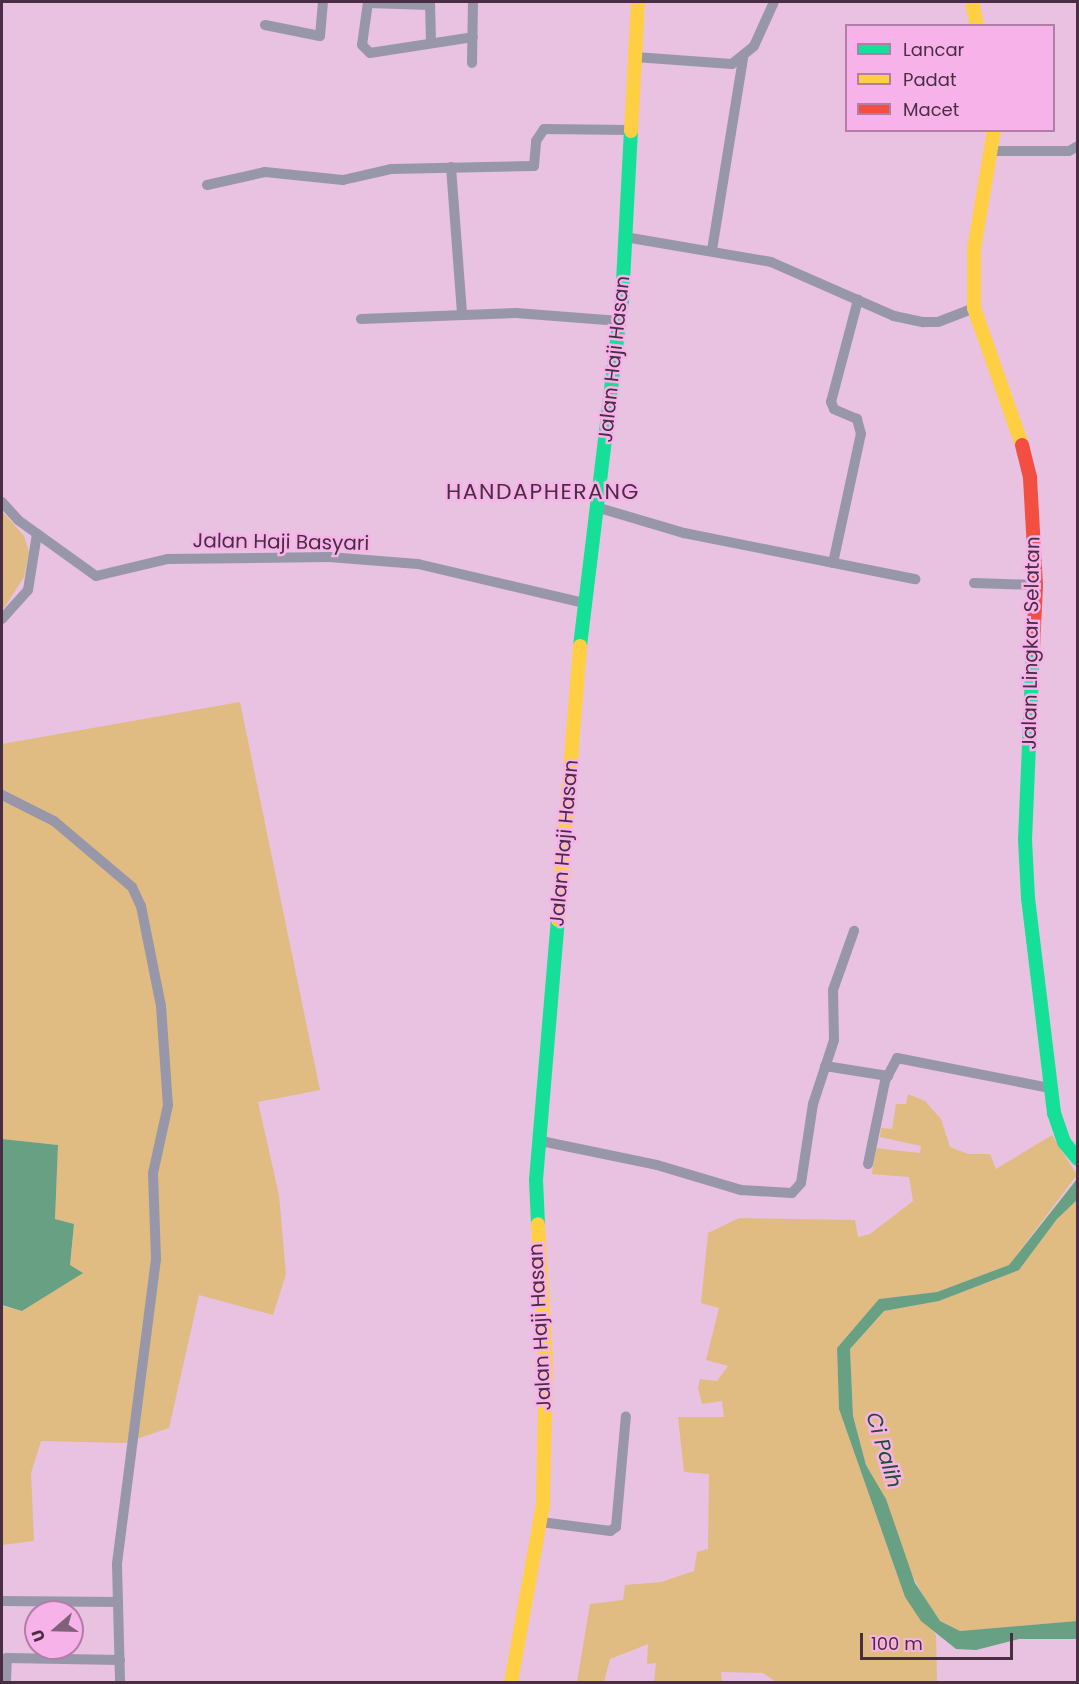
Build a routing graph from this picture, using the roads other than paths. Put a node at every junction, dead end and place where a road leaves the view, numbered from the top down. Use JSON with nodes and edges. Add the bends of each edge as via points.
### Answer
{"nodes":[{"id":1,"x":323,"y":2,"type":"edge"},
{"id":2,"x":368,"y":2,"type":"edge"},
{"id":3,"x":473,"y":2,"type":"edge"},
{"id":4,"x":638,"y":2,"type":"edge"},
{"id":5,"x":774,"y":2,"type":"edge"},
{"id":6,"x":972,"y":2,"type":"edge"},
{"id":7,"x":430,"y":3,"type":"edge"},
{"id":8,"x":977,"y":24,"type":"edge"},
{"id":9,"x":266,"y":25,"type":"dead end"},
{"id":10,"x":472,"y":37,"type":"junction"},
{"id":11,"x":431,"y":42,"type":"junction"},
{"id":12,"x":634,"y":57,"type":"junction"},
{"id":13,"x":743,"y":58,"type":"junction"},
{"id":14,"x":472,"y":63,"type":"dead end"},
{"id":15,"x":630,"y":130,"type":"junction"},
{"id":16,"x":994,"y":132,"type":"edge"},
{"id":17,"x":1077,"y":146,"type":"edge"},
{"id":18,"x":993,"y":151,"type":"junction"},
{"id":19,"x":451,"y":167,"type":"junction"},
{"id":20,"x":207,"y":185,"type":"dead end"},
{"id":21,"x":625,"y":237,"type":"junction"},
{"id":22,"x":712,"y":250,"type":"junction"},
{"id":23,"x":858,"y":300,"type":"junction"},
{"id":24,"x":974,"y":308,"type":"junction"},
{"id":25,"x":462,"y":314,"type":"junction"},
{"id":26,"x":361,"y":319,"type":"dead end"},
{"id":27,"x":620,"y":321,"type":"junction"},
{"id":28,"x":2,"y":502,"type":"edge"},
{"id":29,"x":596,"y":507,"type":"junction"},
{"id":30,"x":37,"y":534,"type":"junction"},
{"id":31,"x":833,"y":563,"type":"junction"},
{"id":32,"x":915,"y":579,"type":"dead end"},
{"id":33,"x":974,"y":583,"type":"dead end"},
{"id":34,"x":1036,"y":585,"type":"junction"},
{"id":35,"x":584,"y":603,"type":"junction"},
{"id":36,"x":2,"y":619,"type":"edge"},
{"id":37,"x":2,"y":795,"type":"edge"},
{"id":38,"x":854,"y":931,"type":"dead end"},
{"id":39,"x":825,"y":1066,"type":"junction"},
{"id":40,"x":888,"y":1076,"type":"junction"},
{"id":41,"x":1050,"y":1088,"type":"junction"},
{"id":42,"x":541,"y":1141,"type":"junction"},
{"id":43,"x":1077,"y":1159,"type":"edge"},
{"id":44,"x":868,"y":1164,"type":"dead end"},
{"id":45,"x":626,"y":1416,"type":"dead end"},
{"id":46,"x":541,"y":1522,"type":"junction"},
{"id":47,"x":2,"y":1601,"type":"edge"},
{"id":48,"x":118,"y":1602,"type":"junction"},
{"id":49,"x":4,"y":1658,"type":"edge"},
{"id":50,"x":120,"y":1660,"type":"junction"},
{"id":51,"x":6,"y":1683,"type":"edge"},
{"id":52,"x":120,"y":1683,"type":"edge"},
{"id":53,"x":512,"y":1683,"type":"edge"}],
"edges":[{"from":1,"to":9,"type":"street","via":[[320,36]]},
{"from":2,"to":7,"type":"street"},
{"from":2,"to":11,"type":"street","via":[[362,45],[370,53]]},
{"from":3,"to":10,"type":"street"},
{"from":4,"to":12,"type":"street","name":"Jalan Haji Hasan"},
{"from":5,"to":13,"type":"street","via":[[754,46]]},
{"from":6,"to":8,"type":"street"},
{"from":7,"to":11,"type":"street"},
{"from":10,"to":11,"type":"street"},
{"from":10,"to":14,"type":"street"},
{"from":12,"to":13,"type":"street","via":[[728,65]]},
{"from":12,"to":15,"type":"street","name":"Jalan Haji Hasan"},
{"from":13,"to":22,"type":"street"},
{"from":15,"to":19,"type":"street","via":[[544,129],[536,141],[534,166]]},
{"from":15,"to":21,"type":"street","name":"Jalan Haji Hasan"},
{"from":16,"to":18,"type":"street","name":"Jalan Lingkar Selatan"},
{"from":17,"to":18,"type":"street","via":[[1069,151]]},
{"from":18,"to":24,"type":"street","name":"Jalan Lingkar Selatan","via":[[974,248]]},
{"from":19,"to":20,"type":"street","via":[[391,169],[343,180],[265,171]]},
{"from":19,"to":25,"type":"street"},
{"from":21,"to":22,"type":"street"},
{"from":21,"to":27,"type":"street","name":"Jalan Haji Hasan"},
{"from":22,"to":23,"type":"street","via":[[771,262]]},
{"from":23,"to":24,"type":"street","via":[[922,322],[938,322]]},
{"from":23,"to":31,"type":"street","via":[[831,402],[834,409],[857,420],[861,434]]},
{"from":24,"to":34,"type":"street","name":"Jalan Lingkar Selatan","via":[[1024,448]]},
{"from":25,"to":26,"type":"street"},
{"from":25,"to":27,"type":"street"},
{"from":27,"to":29,"type":"street","name":"Jalan Haji Hasan"},
{"from":28,"to":30,"type":"street","name":"Jalan Haji Basyari"},
{"from":29,"to":31,"type":"street","via":[[666,529]]},
{"from":29,"to":35,"type":"street","name":"Jalan Haji Hasan"},
{"from":30,"to":35,"type":"street","name":"Jalan Haji Basyari","via":[[96,576],[168,559],[328,557],[418,564]]},
{"from":30,"to":36,"type":"street","via":[[28,590]]},
{"from":31,"to":32,"type":"street"},
{"from":33,"to":34,"type":"street"},
{"from":34,"to":41,"type":"street","name":"Jalan Lingkar Selatan","via":[[1025,839]]},
{"from":35,"to":42,"type":"street","name":"Jalan Haji Hasan"},
{"from":37,"to":48,"type":"street","via":[[54,821],[132,887],[141,906],[161,1006],[168,1105],[153,1173],[156,1259],[122,1514]]},
{"from":38,"to":39,"type":"street","via":[[833,990],[834,1040]]},
{"from":39,"to":40,"type":"street"},
{"from":39,"to":42,"type":"street","via":[[813,1104],[801,1183],[792,1193],[741,1190],[657,1165]]},
{"from":40,"to":41,"type":"street","via":[[902,1057]]},
{"from":40,"to":44,"type":"street"},
{"from":41,"to":43,"type":"street","name":"Jalan Lingkar Selatan","via":[[1064,1142]]},
{"from":42,"to":46,"type":"street","name":"Jalan Haji Hasan","via":[[535,1217],[546,1360]]},
{"from":45,"to":46,"type":"street","via":[[616,1527],[610,1531]]},
{"from":46,"to":53,"type":"street","name":"Jalan Haji Hasan"},
{"from":47,"to":48,"type":"street"},
{"from":48,"to":50,"type":"street"},
{"from":49,"to":50,"type":"street"},
{"from":49,"to":51,"type":"street"},
{"from":50,"to":52,"type":"street"}]}
